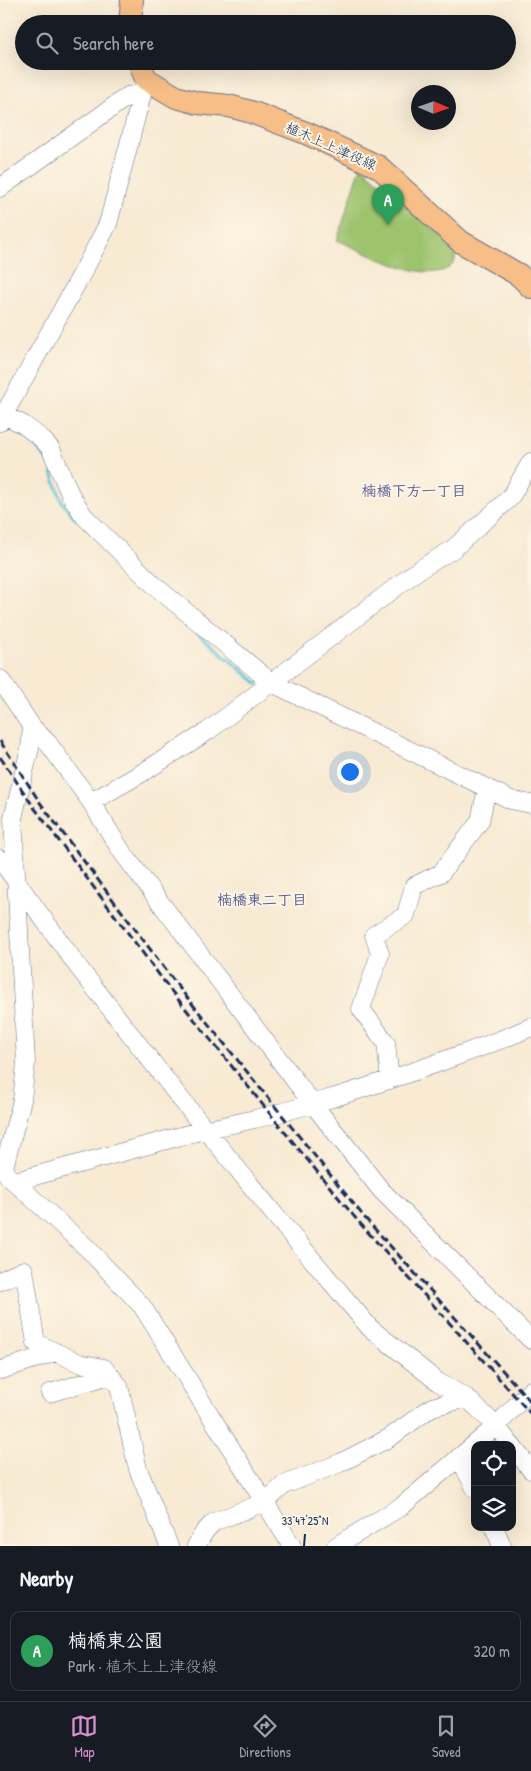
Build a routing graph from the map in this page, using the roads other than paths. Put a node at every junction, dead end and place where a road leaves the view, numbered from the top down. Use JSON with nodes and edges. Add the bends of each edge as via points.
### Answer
{"nodes":[{"id":1,"x":132,"y":0,"type":"edge"},
{"id":2,"x":131,"y":15,"type":"edge"},
{"id":3,"x":142,"y":78,"type":"edge"},
{"id":4,"x":0,"y":188,"type":"edge"},
{"id":5,"x":531,"y":286,"type":"edge"},
{"id":6,"x":1,"y":417,"type":"edge"},
{"id":7,"x":531,"y":462,"type":"edge"},
{"id":8,"x":0,"y":679,"type":"edge"},
{"id":9,"x":272,"y":682,"type":"junction"},
{"id":10,"x":32,"y":727,"type":"junction"},
{"id":11,"x":487,"y":788,"type":"junction"},
{"id":12,"x":91,"y":802,"type":"junction"},
{"id":13,"x":531,"y":804,"type":"edge"},
{"id":14,"x":0,"y":859,"type":"edge"},
{"id":15,"x":17,"y":882,"type":"junction"},
{"id":16,"x":531,"y":1026,"type":"edge"},
{"id":17,"x":390,"y":1080,"type":"junction"},
{"id":18,"x":312,"y":1103,"type":"junction"},
{"id":19,"x":207,"y":1130,"type":"junction"},
{"id":20,"x":5,"y":1174,"type":"edge"},
{"id":21,"x":0,"y":1281,"type":"edge"},
{"id":22,"x":531,"y":1340,"type":"edge"},
{"id":23,"x":56,"y":1352,"type":"junction"},
{"id":24,"x":0,"y":1370,"type":"edge"},
{"id":25,"x":110,"y":1375,"type":"junction"},
{"id":26,"x":531,"y":1390,"type":"edge"},
{"id":27,"x":50,"y":1393,"type":"dead end"},
{"id":28,"x":467,"y":1398,"type":"junction"},
{"id":29,"x":496,"y":1426,"type":"junction"},
{"id":30,"x":508,"y":1441,"type":"edge"},
{"id":31,"x":516,"y":1451,"type":"edge"},
{"id":32,"x":460,"y":1456,"type":"junction"},
{"id":33,"x":531,"y":1470,"type":"edge"},
{"id":34,"x":474,"y":1486,"type":"edge"},
{"id":35,"x":264,"y":1502,"type":"junction"},
{"id":36,"x":496,"y":1531,"type":"edge"},
{"id":37,"x":169,"y":1546,"type":"edge"},
{"id":38,"x":196,"y":1546,"type":"edge"},
{"id":39,"x":292,"y":1546,"type":"edge"},
{"id":40,"x":336,"y":1546,"type":"edge"},
{"id":41,"x":502,"y":1546,"type":"edge"}],
"edges":[{"from":1,"to":2,"type":"main road"},
{"from":3,"to":4,"type":"street","via":[[128,96]]},
{"from":3,"to":5,"type":"main road","name":"植木上上津役線","via":[[176,96],[198,103],[252,112],[380,167],[461,242],[519,275]]},
{"from":3,"to":6,"type":"street","via":[[108,224]]},
{"from":6,"to":9,"type":"street","via":[[24,425],[41,438],[51,449],[70,494],[84,516],[155,586]]},
{"from":7,"to":9,"type":"street","via":[[510,498],[452,549],[417,570]]},
{"from":8,"to":10,"type":"street"},
{"from":9,"to":11,"type":"street"},
{"from":9,"to":12,"type":"street","via":[[208,731]]},
{"from":10,"to":12,"type":"street"},
{"from":10,"to":15,"type":"street","via":[[13,818]]},
{"from":11,"to":13,"type":"street","via":[[511,800]]},
{"from":11,"to":17,"type":"street","via":[[480,821],[441,873],[414,886],[406,915],[374,934],[380,954],[361,1009],[386,1043]]},
{"from":12,"to":18,"type":"street","via":[[122,852]]},
{"from":14,"to":15,"type":"street"},
{"from":15,"to":19,"type":"street"},
{"from":15,"to":20,"type":"street","via":[[26,1064],[22,1100]]},
{"from":16,"to":17,"type":"street"},
{"from":17,"to":18,"type":"street"},
{"from":18,"to":19,"type":"street"},
{"from":18,"to":22,"type":"street","via":[[382,1190]]},
{"from":19,"to":20,"type":"street"},
{"from":19,"to":28,"type":"street","via":[[370,1328],[438,1382]]},
{"from":20,"to":35,"type":"street","via":[[87,1248],[142,1306]]},
{"from":21,"to":23,"type":"street","via":[[24,1270],[36,1343]]},
{"from":23,"to":24,"type":"street"},
{"from":23,"to":25,"type":"street","via":[[79,1363],[104,1368]]},
{"from":25,"to":27,"type":"street"},
{"from":25,"to":37,"type":"street","via":[[120,1386],[138,1469]]},
{"from":26,"to":29,"type":"street"},
{"from":28,"to":29,"type":"street"},
{"from":28,"to":35,"type":"street","via":[[432,1407],[389,1438],[340,1463],[284,1484]]},
{"from":29,"to":30,"type":"street"},
{"from":29,"to":32,"type":"street"},
{"from":31,"to":33,"type":"street"},
{"from":32,"to":34,"type":"street"},
{"from":32,"to":40,"type":"street","via":[[402,1506]]},
{"from":35,"to":38,"type":"street","via":[[214,1522]]},
{"from":35,"to":39,"type":"street"},
{"from":36,"to":41,"type":"street"}]}
